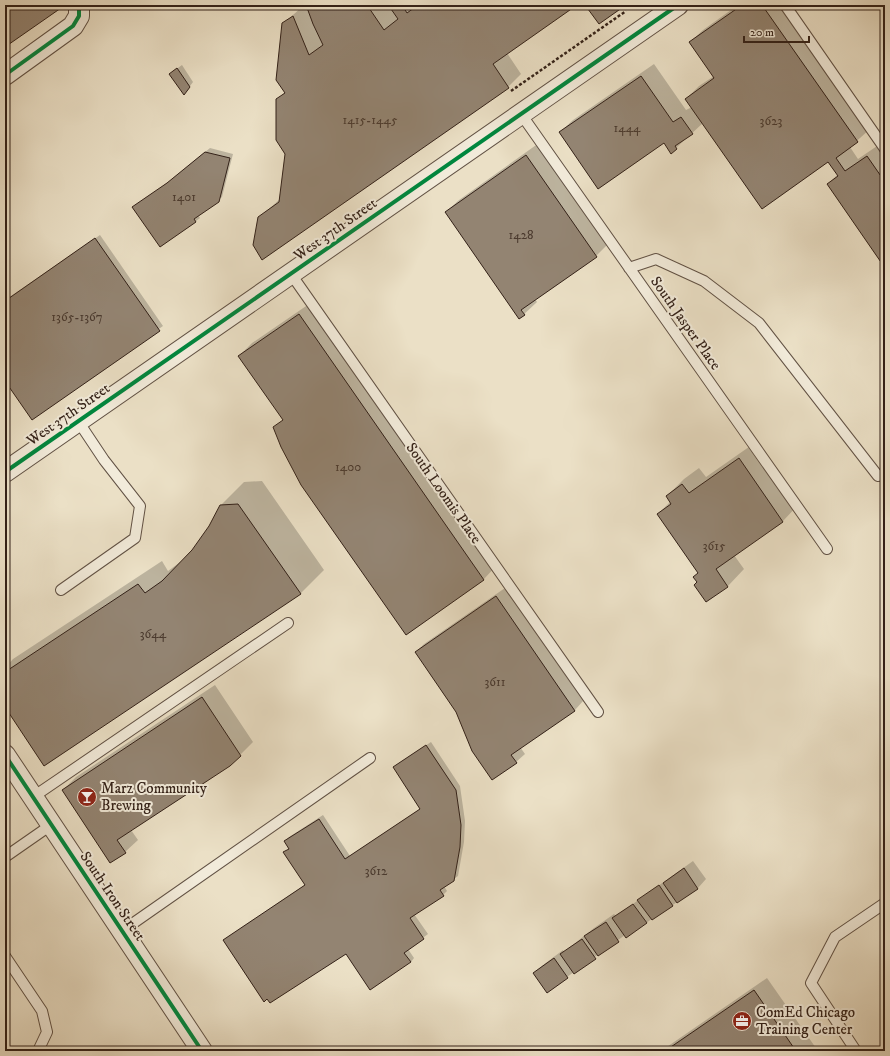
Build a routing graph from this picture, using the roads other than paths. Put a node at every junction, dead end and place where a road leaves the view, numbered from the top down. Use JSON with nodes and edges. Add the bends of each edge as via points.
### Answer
{"nodes":[{"id":1,"x":678,"y":5,"type":"edge"},
{"id":2,"x":785,"y":5,"type":"edge"},
{"id":3,"x":79,"y":11,"type":"edge"},
{"id":4,"x":5,"y":75,"type":"edge"},
{"id":5,"x":520,"y":114,"type":"junction"},
{"id":6,"x":885,"y":149,"type":"edge"},
{"id":7,"x":629,"y":268,"type":"junction"},
{"id":8,"x":291,"y":274,"type":"junction"},
{"id":9,"x":78,"y":421,"type":"junction"},
{"id":10,"x":5,"y":472,"type":"edge"},
{"id":11,"x":878,"y":476,"type":"dead end"},
{"id":12,"x":826,"y":549,"type":"dead end"},
{"id":13,"x":60,"y":590,"type":"dead end"},
{"id":14,"x":288,"y":623,"type":"dead end"},
{"id":15,"x":598,"y":712,"type":"dead end"},
{"id":16,"x":5,"y":755,"type":"edge"},
{"id":17,"x":370,"y":758,"type":"dead end"},
{"id":18,"x":33,"y":797,"type":"junction"},
{"id":19,"x":52,"y":825,"type":"junction"},
{"id":20,"x":5,"y":857,"type":"edge"},
{"id":21,"x":885,"y":903,"type":"edge"},
{"id":22,"x":122,"y":931,"type":"junction"},
{"id":23,"x":5,"y":956,"type":"edge"},
{"id":24,"x":38,"y":1051,"type":"edge"},
{"id":25,"x":202,"y":1051,"type":"edge"},
{"id":26,"x":856,"y":1051,"type":"edge"}],
"edges":[{"from":1,"to":5,"type":"street","name":"West 37th Street"},
{"from":2,"to":6,"type":"lane"},
{"from":3,"to":4,"type":"street","via":[[73,26]]},
{"from":5,"to":7,"type":"lane","name":"South Jasper Place"},
{"from":5,"to":8,"type":"street","name":"West 37th Street"},
{"from":7,"to":11,"type":"lane","via":[[656,259],[704,281],[759,323]]},
{"from":7,"to":12,"type":"lane","name":"South Jasper Place"},
{"from":8,"to":9,"type":"street","name":"West 37th Street"},
{"from":8,"to":15,"type":"lane","name":"South Loomis Place"},
{"from":9,"to":10,"type":"street","name":"West 37th Street"},
{"from":9,"to":13,"type":"lane","via":[[140,506],[135,538]]},
{"from":14,"to":18,"type":"lane"},
{"from":16,"to":18,"type":"street","name":"South Iron Street"},
{"from":17,"to":22,"type":"lane"},
{"from":18,"to":19,"type":"street","name":"South Iron Street"},
{"from":19,"to":20,"type":"lane"},
{"from":19,"to":22,"type":"street","name":"South Iron Street"},
{"from":21,"to":26,"type":"lane","via":[[835,937],[811,984]]},
{"from":22,"to":25,"type":"street","name":"South Iron Street"},
{"from":23,"to":24,"type":"lane","via":[[42,1011],[47,1032]]}]}
